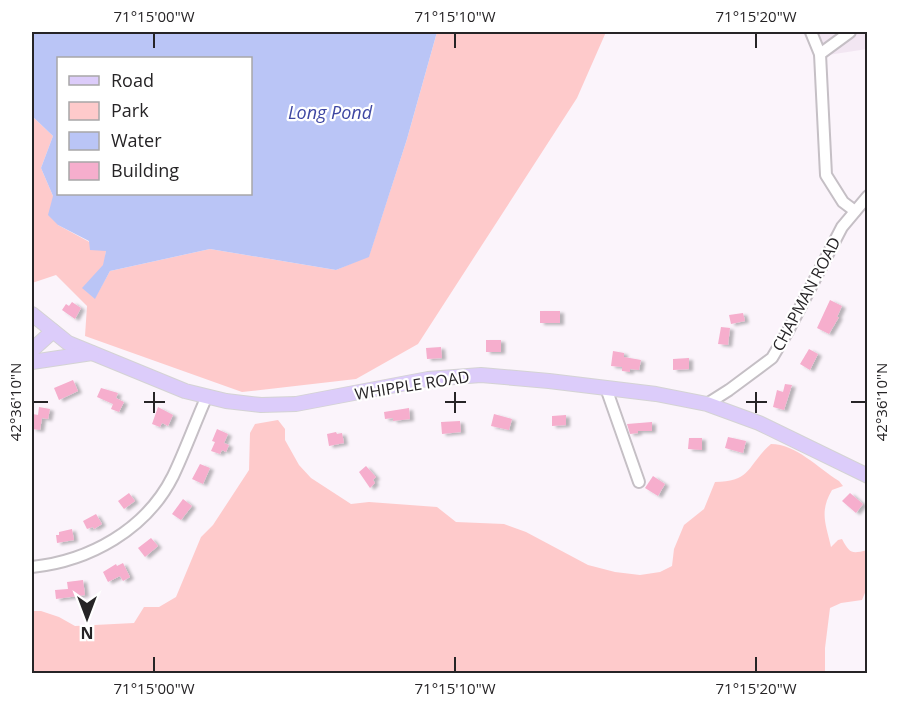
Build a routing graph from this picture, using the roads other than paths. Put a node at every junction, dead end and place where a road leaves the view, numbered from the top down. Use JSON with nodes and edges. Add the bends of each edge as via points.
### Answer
{"nodes":[{"id":1,"x":811,"y":32,"type":"edge"},
{"id":2,"x":850,"y":32,"type":"edge"},
{"id":3,"x":820,"y":54,"type":"junction"},
{"id":4,"x":867,"y":196,"type":"edge"},
{"id":5,"x":855,"y":211,"type":"junction"},
{"id":6,"x":32,"y":314,"type":"edge"},
{"id":7,"x":53,"y":331,"type":"junction"},
{"id":8,"x":32,"y":350,"type":"edge"},
{"id":9,"x":92,"y":353,"type":"junction"},
{"id":10,"x":32,"y":362,"type":"edge"},
{"id":11,"x":606,"y":388,"type":"junction"},
{"id":12,"x":207,"y":396,"type":"junction"},
{"id":13,"x":707,"y":404,"type":"junction"},
{"id":14,"x":867,"y":476,"type":"edge"},
{"id":15,"x":639,"y":482,"type":"dead end"},
{"id":16,"x":32,"y":567,"type":"edge"}],
"edges":[{"from":1,"to":3,"type":"street"},
{"from":2,"to":3,"type":"street"},
{"from":3,"to":5,"type":"street","via":[[826,175],[843,202]]},
{"from":4,"to":5,"type":"street","name":"CHAPMAN ROAD"},
{"from":5,"to":13,"type":"street","name":"CHAPMAN ROAD","via":[[842,227],[772,358]]},
{"from":6,"to":7,"type":"main road","name":"WHIPPLE ROAD"},
{"from":7,"to":8,"type":"main road"},
{"from":7,"to":9,"type":"main road","name":"WHIPPLE ROAD","via":[[68,343]]},
{"from":9,"to":10,"type":"main road"},
{"from":9,"to":12,"type":"main road","name":"WHIPPLE ROAD","via":[[184,391]]},
{"from":11,"to":12,"type":"main road","name":"WHIPPLE ROAD","via":[[481,375],[428,379],[296,404],[261,405]]},
{"from":11,"to":13,"type":"main road","name":"WHIPPLE ROAD"},
{"from":11,"to":15,"type":"street"},
{"from":12,"to":16,"type":"street","via":[[172,478],[134,525],[105,545],[74,559]]},
{"from":13,"to":14,"type":"main road","name":"WHIPPLE ROAD","via":[[759,423]]}]}
